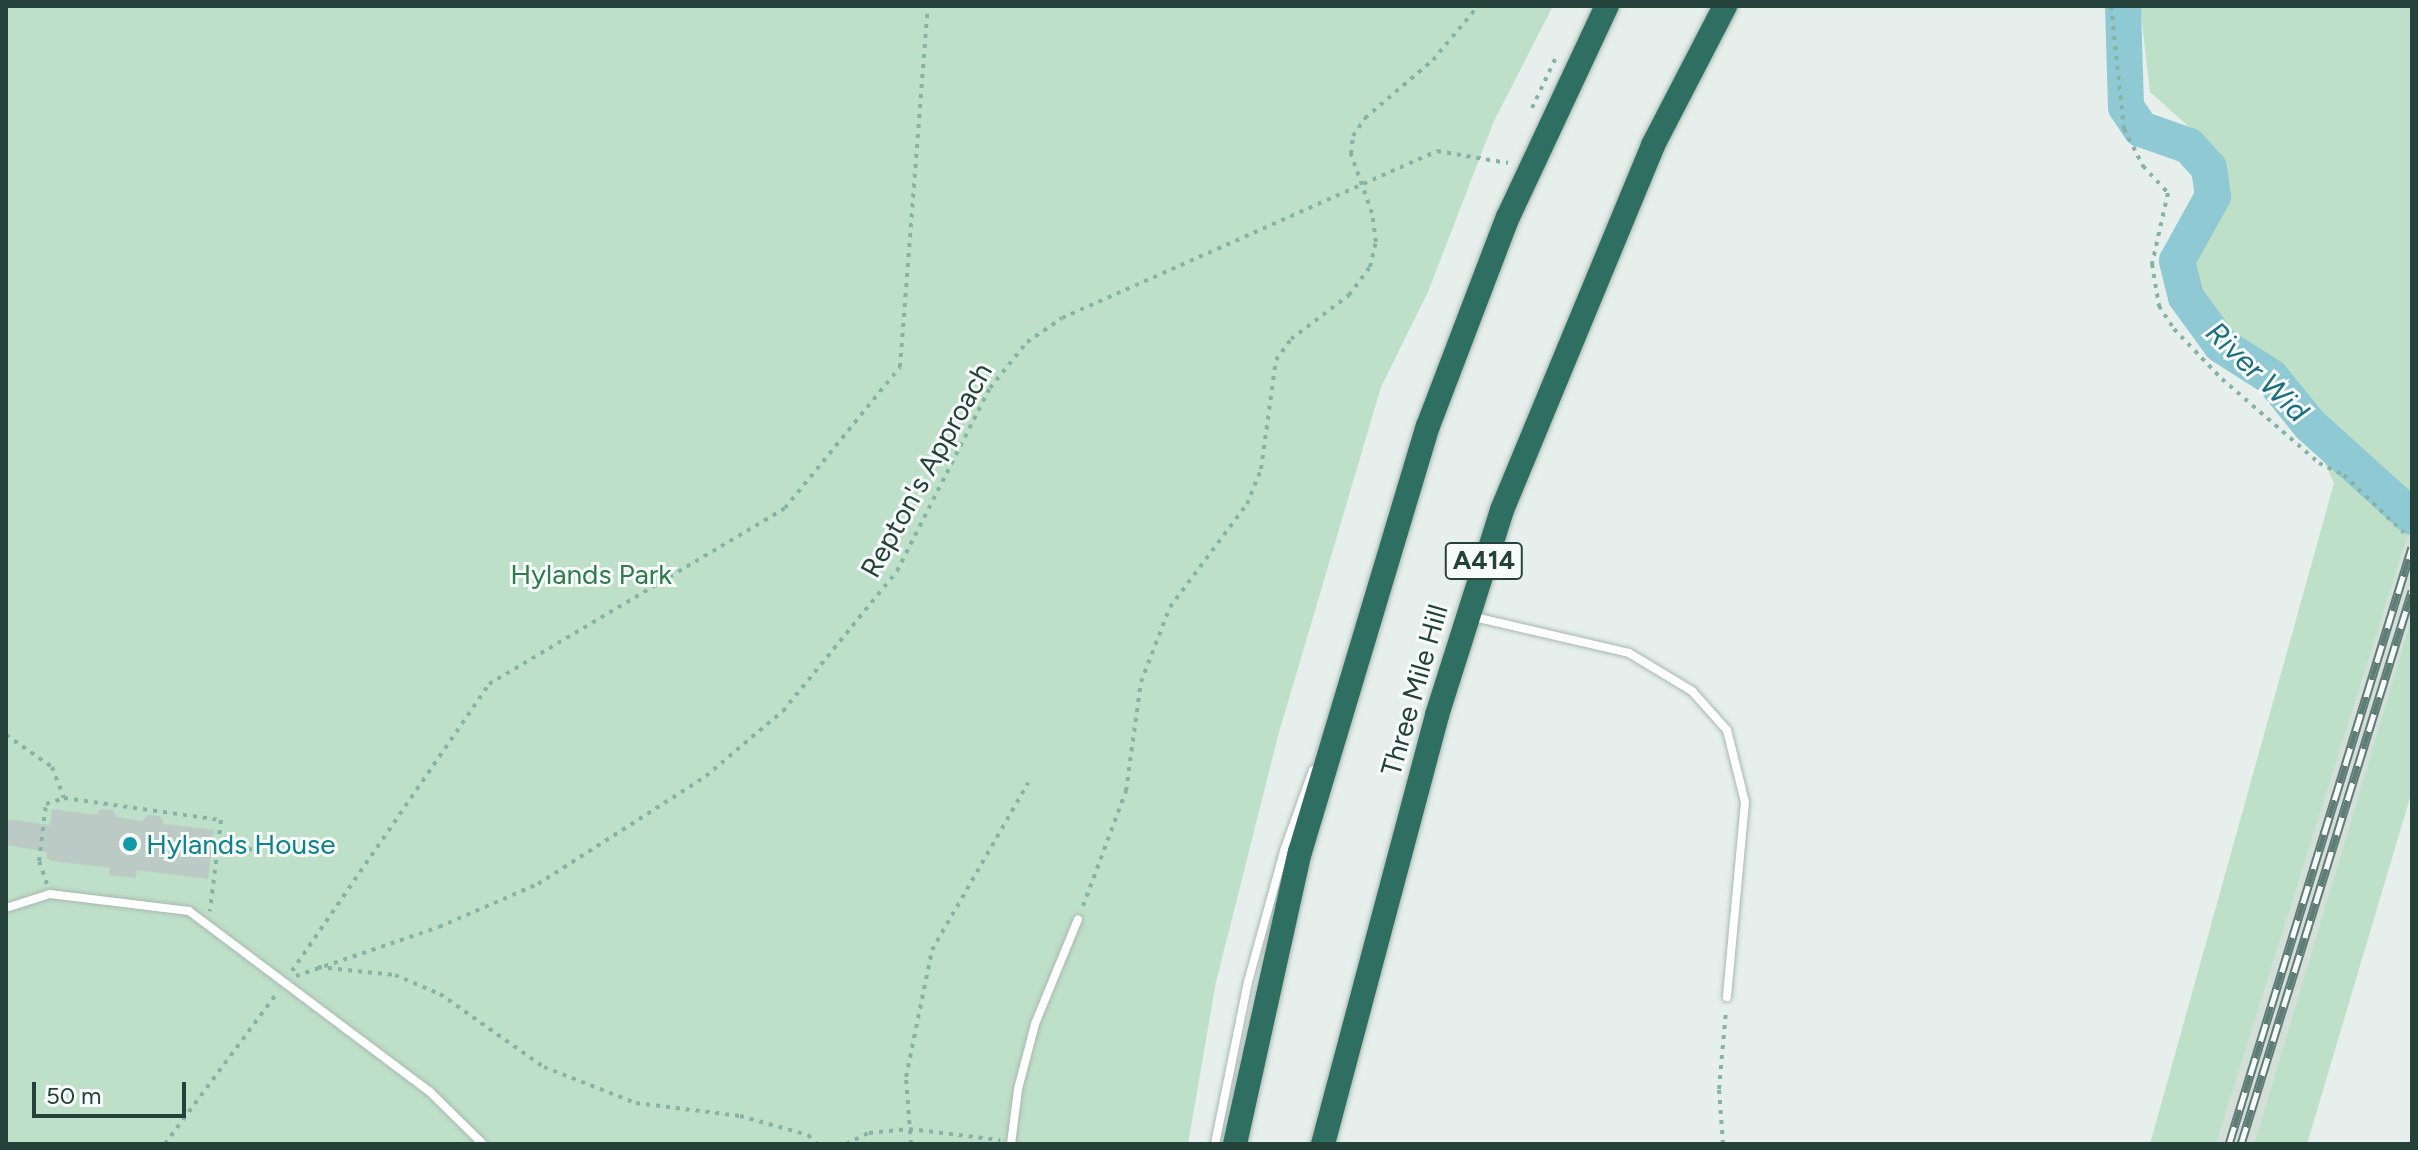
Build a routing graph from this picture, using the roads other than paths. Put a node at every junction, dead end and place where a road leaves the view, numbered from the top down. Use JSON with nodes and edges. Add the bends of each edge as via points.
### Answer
{"nodes":[{"id":1,"x":1607,"y":6,"type":"edge"},
{"id":2,"x":1725,"y":6,"type":"edge"},
{"id":3,"x":1466,"y":615,"type":"junction"},
{"id":4,"x":1345,"y":692,"type":"junction"},
{"id":5,"x":6,"y":908,"type":"edge"},
{"id":6,"x":1078,"y":919,"type":"road end"},
{"id":7,"x":1727,"y":997,"type":"road end"},
{"id":8,"x":483,"y":1144,"type":"edge"},
{"id":9,"x":1011,"y":1144,"type":"edge"},
{"id":10,"x":1215,"y":1144,"type":"edge"},
{"id":11,"x":1235,"y":1144,"type":"edge"},
{"id":12,"x":1323,"y":1144,"type":"edge"}],
"edges":[{"from":1,"to":4,"type":"highway","via":[[1487,268],[1428,426]]},
{"from":2,"to":3,"type":"highway","name":"Three Mile Hill","number":"A414","via":[[1653,145],[1597,273]]},
{"from":3,"to":7,"type":"lane","via":[[1629,653],[1692,691],[1727,730],[1745,802]]},
{"from":3,"to":12,"type":"highway","name":"Three Mile Hill","number":"A414"},
{"from":4,"to":10,"type":"lane","via":[[1284,851],[1231,1052]]},
{"from":4,"to":11,"type":"highway","via":[[1296,867]]},
{"from":5,"to":8,"type":"lane","via":[[50,894],[189,911],[287,979],[429,1091]]},
{"from":6,"to":9,"type":"lane","via":[[1035,1024]]}]}
